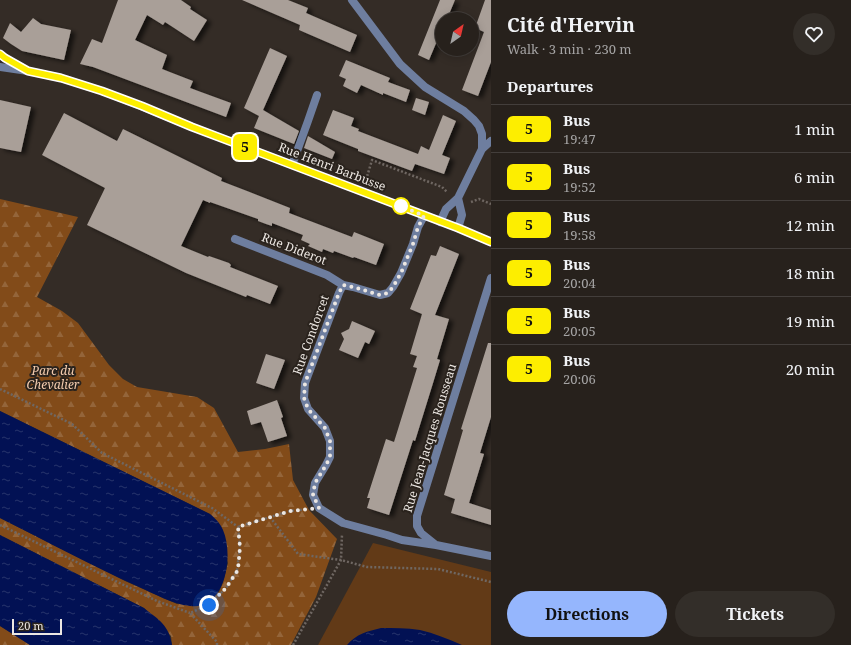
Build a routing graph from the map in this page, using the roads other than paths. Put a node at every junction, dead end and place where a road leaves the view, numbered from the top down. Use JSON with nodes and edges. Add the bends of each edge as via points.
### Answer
{"nodes":[{"id":1,"x":352,"y":0,"type":"edge"},
{"id":2,"x":0,"y":54,"type":"edge"},
{"id":3,"x":0,"y":67,"type":"edge"},
{"id":4,"x":28,"y":71,"type":"junction"},
{"id":5,"x":317,"y":96,"type":"dead end"},
{"id":6,"x":491,"y":141,"type":"edge"},
{"id":7,"x":482,"y":149,"type":"junction"},
{"id":8,"x":292,"y":165,"type":"junction"},
{"id":9,"x":458,"y":198,"type":"junction"},
{"id":10,"x":424,"y":216,"type":"junction"},
{"id":11,"x":440,"y":222,"type":"junction"},
{"id":12,"x":458,"y":228,"type":"junction"},
{"id":13,"x":235,"y":239,"type":"dead end"},
{"id":14,"x":491,"y":242,"type":"edge"},
{"id":15,"x":491,"y":278,"type":"edge"},
{"id":16,"x":343,"y":285,"type":"junction"},
{"id":17,"x":436,"y":545,"type":"junction"},
{"id":18,"x":491,"y":556,"type":"edge"}],
"edges":[{"from":1,"to":7,"type":"street","via":[[400,64],[425,87],[474,120],[482,134]]},
{"from":2,"to":4,"type":"street","name":"Rue Henri Barbusse"},
{"from":3,"to":4,"type":"street","name":"Rue Henri Barbusse"},
{"from":4,"to":8,"type":"street","name":"Rue Henri Barbusse","via":[[102,91]]},
{"from":5,"to":8,"type":"street"},
{"from":6,"to":7,"type":"street"},
{"from":7,"to":9,"type":"street"},
{"from":8,"to":10,"type":"street","name":"Rue Henri Barbusse"},
{"from":9,"to":11,"type":"street","via":[[446,209]]},
{"from":9,"to":12,"type":"street","via":[[462,215]]},
{"from":10,"to":11,"type":"street","name":"Rue Henri Barbusse"},
{"from":10,"to":16,"type":"street","name":"Rue Condorcet","via":[[401,273],[388,293],[380,295]]},
{"from":11,"to":12,"type":"street","name":"Rue Henri Barbusse"},
{"from":12,"to":14,"type":"street","name":"Rue Henri Barbusse"},
{"from":13,"to":16,"type":"street","name":"Rue Diderot","via":[[327,275]]},
{"from":15,"to":17,"type":"street","name":"Rue Jean-Jacques Rousseau","via":[[417,516],[417,526],[421,533]]},
{"from":16,"to":17,"type":"street","name":"Rue Condorcet","via":[[305,383],[304,398],[308,409],[325,428],[330,441],[330,457],[315,483],[313,495],[319,508],[343,523],[402,540]]},
{"from":17,"to":18,"type":"street","name":"Rue Jean-Jacques Rousseau"}]}
